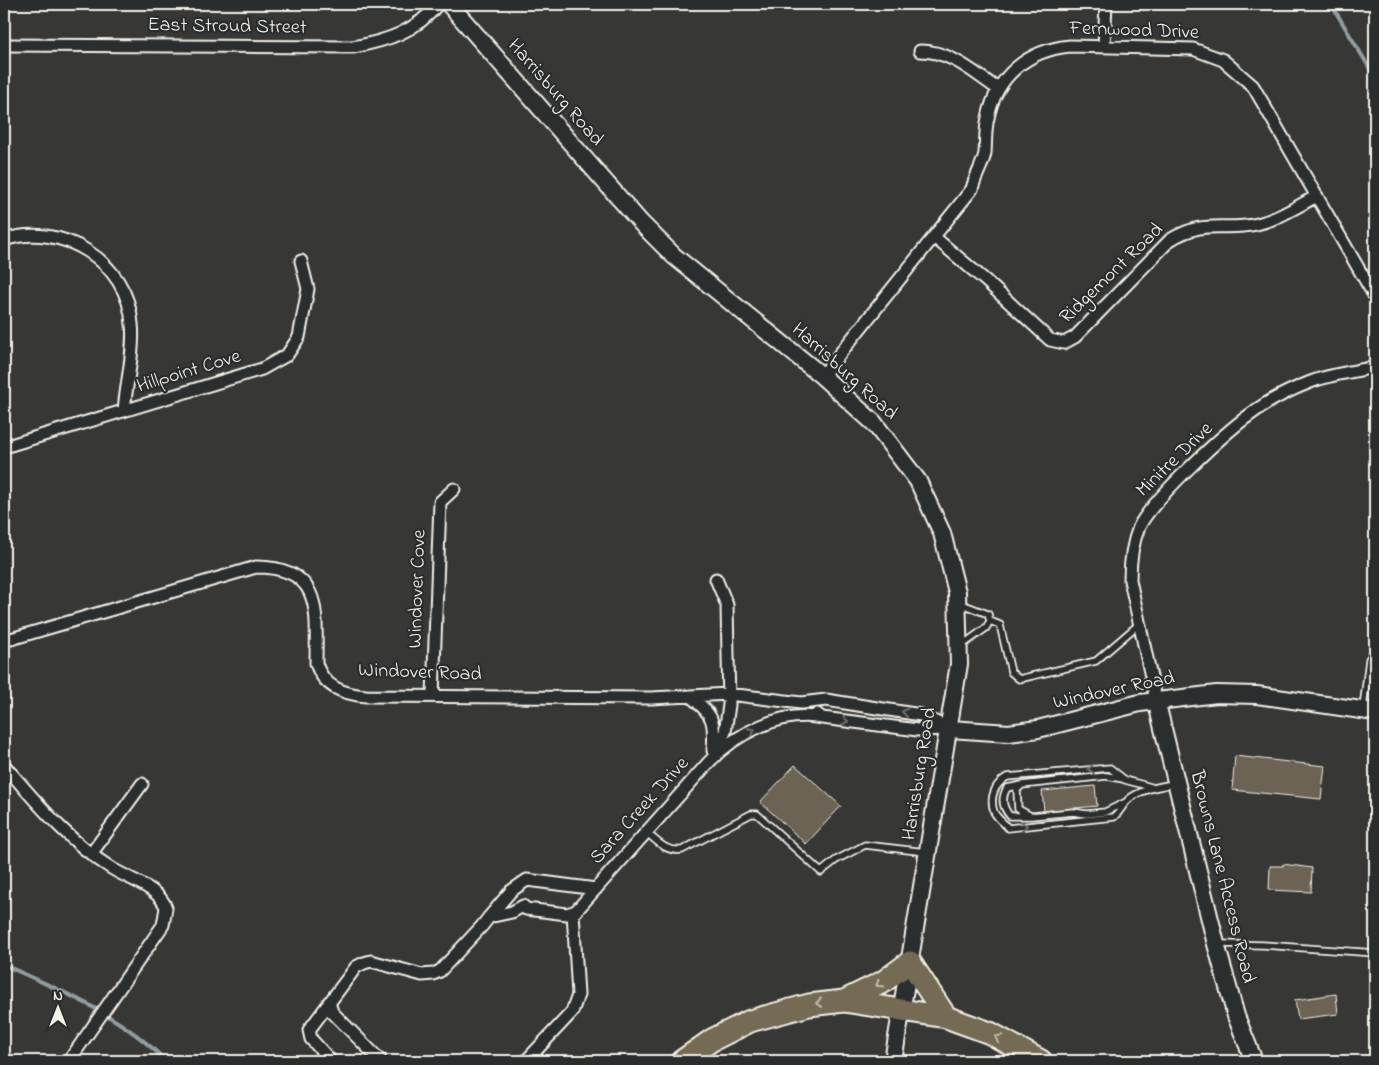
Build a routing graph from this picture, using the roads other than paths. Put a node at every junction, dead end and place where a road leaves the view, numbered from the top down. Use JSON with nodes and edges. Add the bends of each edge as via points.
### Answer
{"nodes":[{"id":1,"x":438,"y":4,"type":"edge"},
{"id":2,"x":449,"y":4,"type":"edge"},
{"id":3,"x":1106,"y":4,"type":"edge"},
{"id":4,"x":4,"y":45,"type":"edge"},
{"id":5,"x":1104,"y":47,"type":"junction"},
{"id":6,"x":920,"y":51,"type":"dead end"},
{"id":7,"x":998,"y":89,"type":"junction"},
{"id":8,"x":1317,"y":196,"type":"junction"},
{"id":9,"x":934,"y":237,"type":"junction"},
{"id":10,"x":4,"y":240,"type":"edge"},
{"id":11,"x":301,"y":261,"type":"dead end"},
{"id":12,"x":1375,"y":297,"type":"edge"},
{"id":13,"x":1375,"y":368,"type":"edge"},
{"id":14,"x":822,"y":376,"type":"junction"},
{"id":15,"x":124,"y":411,"type":"junction"},
{"id":16,"x":4,"y":447,"type":"edge"},
{"id":17,"x":454,"y":489,"type":"dead end"},
{"id":18,"x":716,"y":579,"type":"dead end"},
{"id":19,"x":957,"y":603,"type":"junction"},
{"id":20,"x":990,"y":621,"type":"junction"},
{"id":21,"x":1140,"y":624,"type":"junction"},
{"id":22,"x":1375,"y":628,"type":"edge"},
{"id":23,"x":4,"y":640,"type":"edge"},
{"id":24,"x":959,"y":647,"type":"junction"},
{"id":25,"x":1375,"y":653,"type":"edge"},
{"id":26,"x":729,"y":694,"type":"junction"},
{"id":27,"x":433,"y":696,"type":"junction"},
{"id":28,"x":690,"y":696,"type":"junction"},
{"id":29,"x":1156,"y":700,"type":"junction"},
{"id":30,"x":801,"y":703,"type":"junction"},
{"id":31,"x":1369,"y":711,"type":"edge"},
{"id":32,"x":822,"y":718,"type":"junction"},
{"id":33,"x":950,"y":730,"type":"junction"},
{"id":34,"x":712,"y":759,"type":"junction"},
{"id":35,"x":4,"y":765,"type":"edge"},
{"id":36,"x":1125,"y":780,"type":"junction"},
{"id":37,"x":1176,"y":783,"type":"junction"},
{"id":38,"x":142,"y":784,"type":"dead end"},
{"id":39,"x":1022,"y":784,"type":"junction"},
{"id":40,"x":1152,"y":787,"type":"junction"},
{"id":41,"x":1126,"y":802,"type":"junction"},
{"id":42,"x":1031,"y":816,"type":"junction"},
{"id":43,"x":647,"y":832,"type":"junction"},
{"id":44,"x":929,"y":853,"type":"junction"},
{"id":45,"x":90,"y":854,"type":"junction"},
{"id":46,"x":517,"y":886,"type":"junction"},
{"id":47,"x":596,"y":889,"type":"junction"},
{"id":48,"x":523,"y":906,"type":"junction"},
{"id":49,"x":573,"y":912,"type":"junction"},
{"id":50,"x":489,"y":917,"type":"junction"},
{"id":51,"x":1216,"y":944,"type":"junction"},
{"id":52,"x":1375,"y":953,"type":"edge"},
{"id":53,"x":910,"y":962,"type":"junction"},
{"id":54,"x":844,"y":1001,"type":"junction"},
{"id":55,"x":329,"y":1002,"type":"junction"},
{"id":56,"x":902,"y":1011,"type":"junction"},
{"id":57,"x":946,"y":1016,"type":"junction"},
{"id":58,"x":68,"y":1061,"type":"edge"},
{"id":59,"x":331,"y":1061,"type":"edge"},
{"id":60,"x":381,"y":1061,"type":"edge"},
{"id":61,"x":526,"y":1061,"type":"edge"},
{"id":62,"x":682,"y":1061,"type":"edge"},
{"id":63,"x":893,"y":1061,"type":"edge"},
{"id":64,"x":1041,"y":1061,"type":"edge"},
{"id":65,"x":1254,"y":1061,"type":"edge"}],
"edges":[{"from":1,"to":4,"type":"street","name":"East Stroud Street","via":[[422,20],[398,35],[353,47]]},
{"from":2,"to":14,"type":"main road","name":"Harrisburg Road","via":[[641,223],[674,256]]},
{"from":3,"to":5,"type":"street"},
{"from":5,"to":7,"type":"street","name":"Fernwood Drive","via":[[1070,46],[1046,50],[1020,64]]},
{"from":5,"to":8,"type":"street","name":"Fernwood Drive","via":[[1194,49],[1232,66],[1259,95]]},
{"from":6,"to":7,"type":"street","via":[[949,56]]},
{"from":7,"to":9,"type":"street","name":"Fernwood Drive","via":[[989,111],[984,153],[972,189]]},
{"from":8,"to":9,"type":"street","name":"Ridgemont Road","via":[[1258,224],[1242,227],[1211,225],[1182,232],[1170,240],[1075,337],[1064,343],[1050,340]]},
{"from":8,"to":12,"type":"street","name":"Fernwood Drive"},
{"from":9,"to":14,"type":"street","name":"Fernwood Drive"},
{"from":10,"to":15,"type":"street","via":[[30,234],[65,239],[89,251],[108,268],[123,290],[132,324]]},
{"from":11,"to":15,"type":"street","name":"Hillpoint Cove","via":[[308,289],[303,325],[295,346],[281,360],[262,369]]},
{"from":13,"to":21,"type":"street","name":"Minitre Drive","via":[[1310,382],[1275,398],[1250,414],[1154,505],[1140,525],[1130,560],[1130,580]]},
{"from":14,"to":19,"type":"main road","name":"Harrisburg Road","via":[[874,423],[918,481],[942,533]]},
{"from":15,"to":16,"type":"street","name":"Hillpoint Cove"},
{"from":17,"to":27,"type":"street","name":"Windover Cove","via":[[440,502]]},
{"from":18,"to":26,"type":"street","name":"Sara Creek Drive","via":[[727,606]]},
{"from":19,"to":20,"type":"lane","via":[[988,614]]},
{"from":19,"to":24,"type":"main road","name":"Harrisburg Road"},
{"from":20,"to":21,"type":"lane","via":[[1000,625],[1011,672],[1019,678],[1096,661]]},
{"from":20,"to":24,"type":"lane","via":[[986,628]]},
{"from":21,"to":29,"type":"street","name":"Minitre Drive"},
{"from":22,"to":25,"type":"lane"},
{"from":23,"to":27,"type":"street","name":"Windover Road","via":[[256,567],[272,567],[295,575],[311,592],[316,610],[316,663],[318,672],[328,684],[358,695]]},
{"from":24,"to":33,"type":"main road","name":"Harrisburg Road"},
{"from":25,"to":31,"type":"lane","via":[[1369,659]]},
{"from":26,"to":28,"type":"street","name":"Windover Road"},
{"from":26,"to":30,"type":"street","name":"Windover Road"},
{"from":26,"to":34,"type":"street","name":"Sara Creek Drive","via":[[725,732]]},
{"from":27,"to":28,"type":"street","name":"Windover Road"},
{"from":28,"to":34,"type":"street","name":"Sara Creek Drive","via":[[706,709],[715,726]]},
{"from":29,"to":31,"type":"main road","name":"Windover Road","via":[[1217,694],[1256,695]]},
{"from":29,"to":33,"type":"main road","name":"Windover Road","via":[[1038,729],[1009,733]]},
{"from":29,"to":37,"type":"main road","name":"Browns Lane Access Road"},
{"from":30,"to":32,"type":"street","name":"Windover Road"},
{"from":33,"to":30,"type":"street","name":"Windover Road","one_way":true,"via":[[921,714],[826,700]]},
{"from":32,"to":33,"type":"street","name":"Windover Road","one_way":true,"via":[[918,730]]},
{"from":34,"to":32,"type":"street","name":"Sara Creek Drive","one_way":true,"via":[[758,728],[806,715]]},
{"from":33,"to":44,"type":"main road","name":"Harrisburg Road"},
{"from":34,"to":43,"type":"street","name":"Sara Creek Drive"},
{"from":35,"to":45,"type":"street","via":[[53,822]]},
{"from":36,"to":39,"type":"lane","via":[[1107,776]]},
{"from":36,"to":40,"type":"lane"},
{"from":36,"to":41,"type":"lane","one_way":true,"via":[[1110,768],[1007,777],[998,782],[993,792],[994,812],[1008,828],[1114,817]]},
{"from":37,"to":40,"type":"lane"},
{"from":37,"to":51,"type":"main road","name":"Browns Lane Access Road"},
{"from":38,"to":45,"type":"street"},
{"from":39,"to":42,"type":"lane","via":[[1018,790],[1018,809]]},
{"from":39,"to":42,"type":"lane","via":[[1007,788],[1003,804],[1010,816]]},
{"from":40,"to":41,"type":"lane"},
{"from":41,"to":42,"type":"lane","via":[[1105,812]]},
{"from":43,"to":44,"type":"lane","via":[[663,847],[682,850],[752,814],[758,814],[821,872],[865,845]]},
{"from":43,"to":47,"type":"street","name":"Sara Creek Drive"},
{"from":44,"to":53,"type":"main road","name":"Harrisburg Road"},
{"from":45,"to":58,"type":"street","via":[[157,895],[166,908],[164,925]]},
{"from":46,"to":47,"type":"street","via":[[534,880]]},
{"from":46,"to":48,"type":"street"},
{"from":46,"to":50,"type":"street"},
{"from":47,"to":49,"type":"street","name":"Sara Creek Drive"},
{"from":48,"to":49,"type":"street","via":[[566,914]]},
{"from":48,"to":50,"type":"street"},
{"from":49,"to":61,"type":"street","via":[[578,995],[574,1008]]},
{"from":50,"to":55,"type":"street","via":[[440,971],[422,975],[364,963],[356,967]]},
{"from":51,"to":52,"type":"lane","via":[[1264,944]]},
{"from":51,"to":65,"type":"main road","name":"Browns Lane Access Road","via":[[1236,1016]]},
{"from":53,"to":54,"type":"highway","one_way":true,"via":[[883,982]]},
{"from":53,"to":56,"type":"main road","name":"Harrisburg Road"},
{"from":53,"to":57,"type":"highway"},
{"from":54,"to":56,"type":"highway"},
{"from":54,"to":62,"type":"highway","one_way":true,"via":[[809,1005],[750,1021],[712,1040]]},
{"from":55,"to":59,"type":"street","via":[[309,1035]]},
{"from":55,"to":60,"type":"street","via":[[332,1012]]},
{"from":56,"to":57,"type":"highway"},
{"from":56,"to":63,"type":"main road","name":"Harrisburg Road"},
{"from":64,"to":57,"type":"highway","one_way":true,"via":[[990,1034]]}]}
